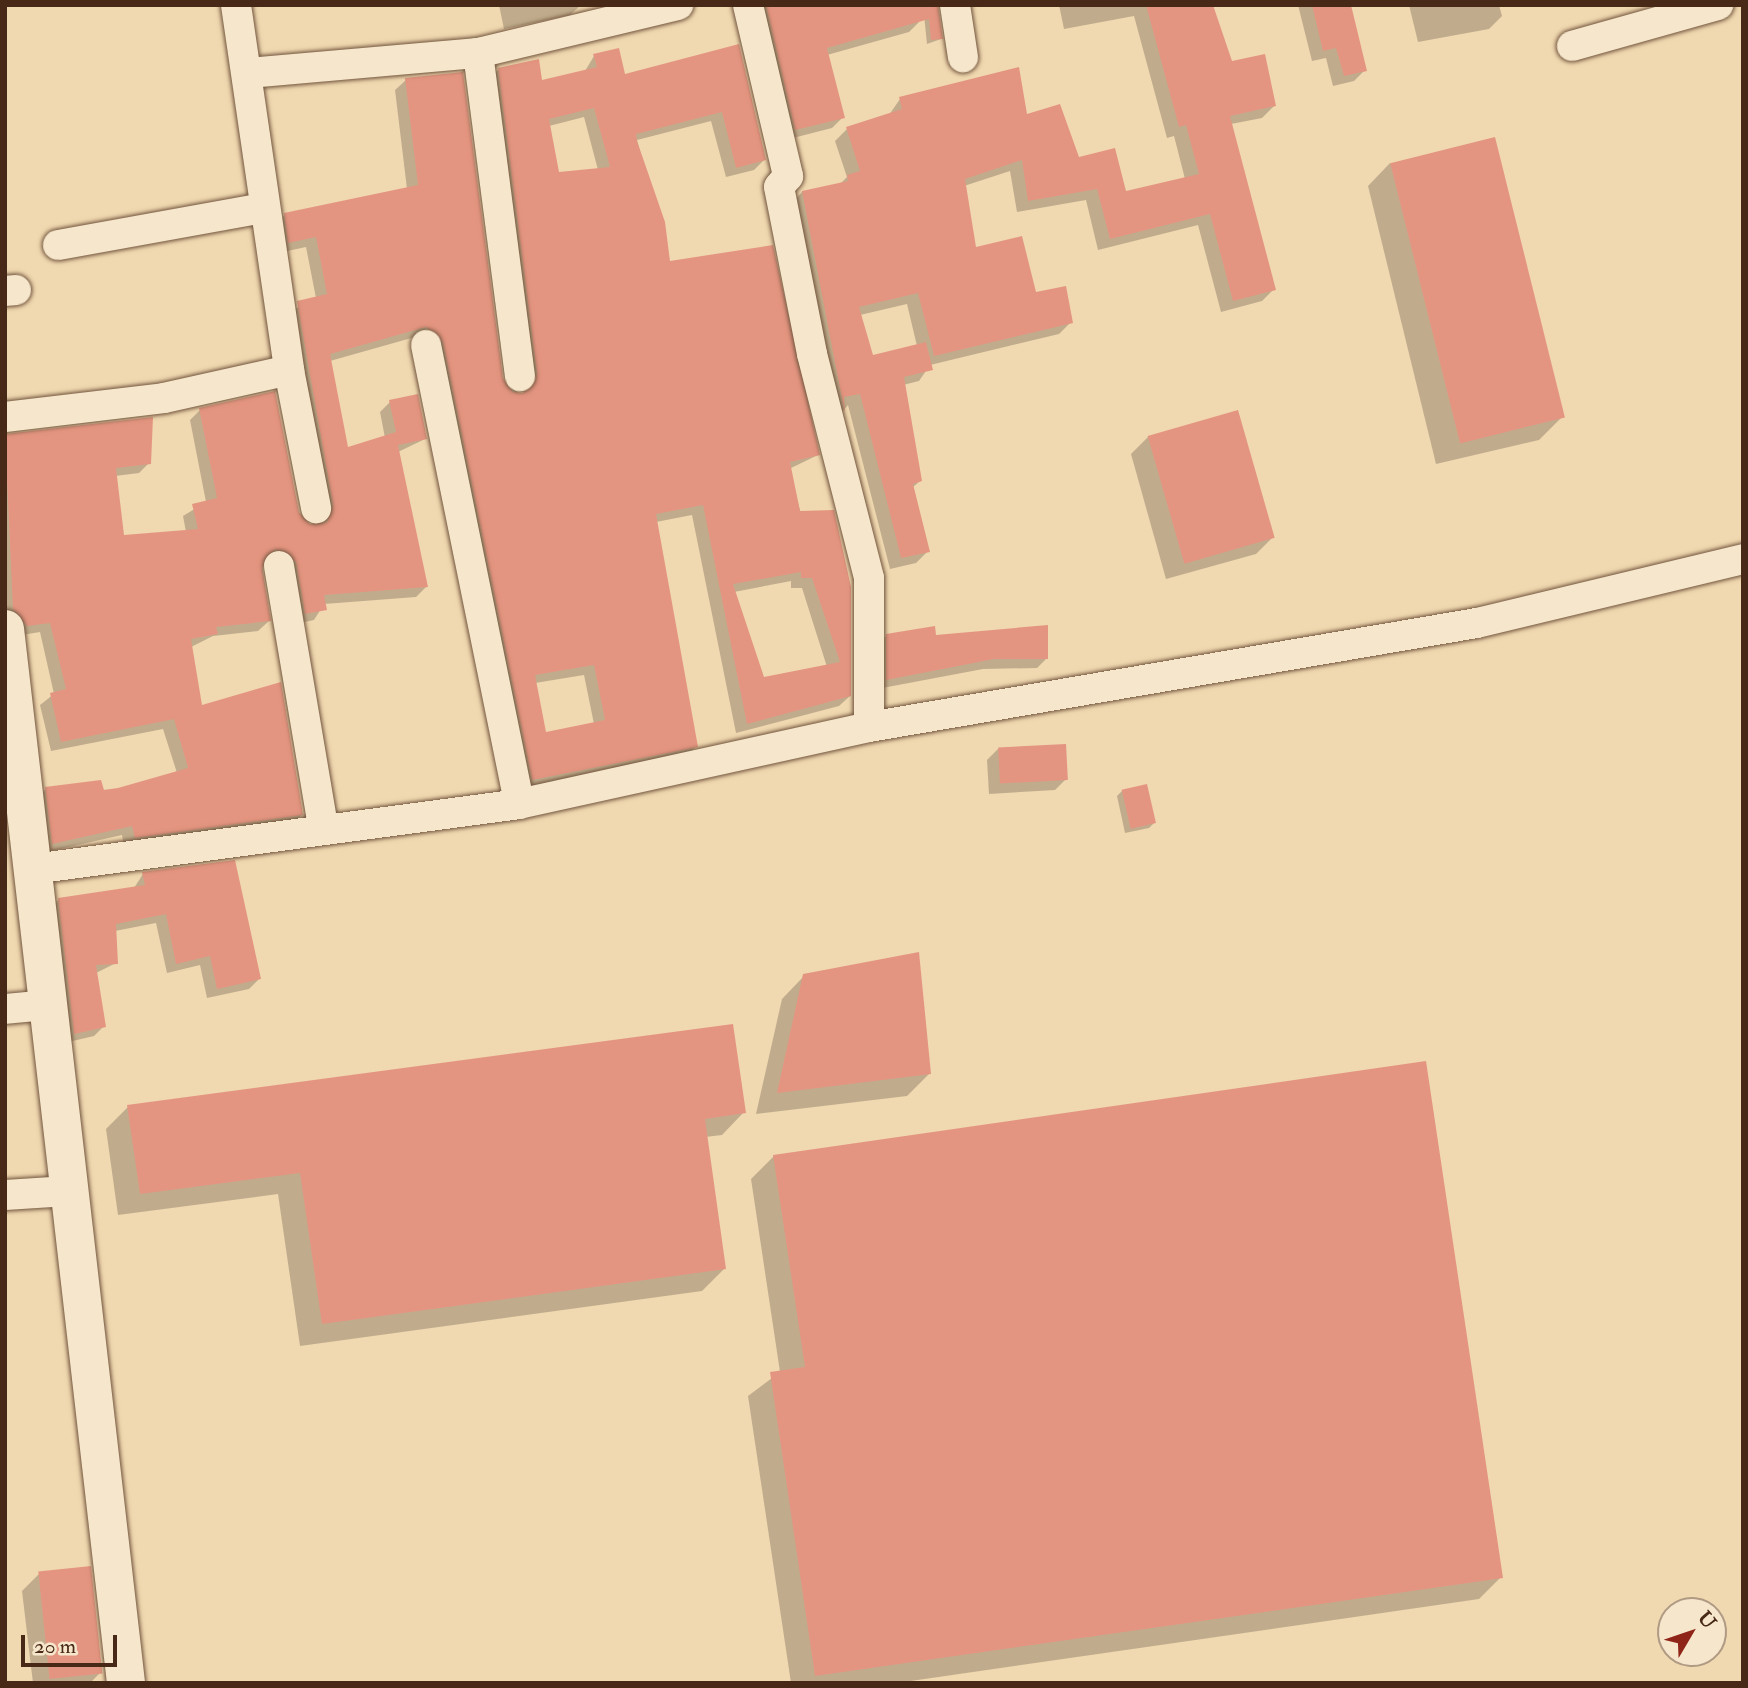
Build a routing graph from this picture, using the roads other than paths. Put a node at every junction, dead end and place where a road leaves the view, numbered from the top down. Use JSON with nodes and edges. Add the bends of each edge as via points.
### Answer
{"nodes":[{"id":1,"x":236,"y":5,"type":"edge"},
{"id":2,"x":678,"y":5,"type":"edge"},
{"id":3,"x":748,"y":5,"type":"edge"},
{"id":4,"x":955,"y":5,"type":"edge"},
{"id":5,"x":1718,"y":5,"type":"edge"},
{"id":6,"x":617,"y":15,"type":"edge"},
{"id":7,"x":1572,"y":46,"type":"dead end"},
{"id":8,"x":478,"y":53,"type":"junction"},
{"id":9,"x":963,"y":57,"type":"dead end"},
{"id":10,"x":249,"y":73,"type":"junction"},
{"id":11,"x":264,"y":208,"type":"junction"},
{"id":12,"x":58,"y":246,"type":"dead end"},
{"id":13,"x":426,"y":345,"type":"dead end"},
{"id":14,"x":289,"y":370,"type":"junction"},
{"id":15,"x":520,"y":376,"type":"dead end"},
{"id":16,"x":5,"y":417,"type":"edge"},
{"id":17,"x":316,"y":508,"type":"dead end"},
{"id":18,"x":1743,"y":559,"type":"edge"},
{"id":19,"x":279,"y":566,"type":"dead end"},
{"id":20,"x":5,"y":629,"type":"edge"},
{"id":21,"x":869,"y":727,"type":"junction"},
{"id":22,"x":519,"y":804,"type":"junction"},
{"id":23,"x":323,"y":826,"type":"junction"},
{"id":24,"x":33,"y":869,"type":"junction"},
{"id":25,"x":47,"y":1005,"type":"junction"},
{"id":26,"x":5,"y":1009,"type":"edge"},
{"id":27,"x":68,"y":1191,"type":"junction"},
{"id":28,"x":5,"y":1195,"type":"edge"},
{"id":29,"x":126,"y":1683,"type":"edge"}],
"edges":[{"from":1,"to":10,"type":"street"},
{"from":2,"to":6,"type":"street"},
{"from":3,"to":21,"type":"street","via":[[789,176],[779,187],[812,354],[869,578]]},
{"from":4,"to":9,"type":"street"},
{"from":5,"to":7,"type":"street"},
{"from":6,"to":8,"type":"street"},
{"from":8,"to":10,"type":"street"},
{"from":8,"to":15,"type":"street"},
{"from":10,"to":11,"type":"street"},
{"from":11,"to":12,"type":"street"},
{"from":11,"to":14,"type":"street"},
{"from":13,"to":22,"type":"street"},
{"from":14,"to":16,"type":"street","via":[[164,398]]},
{"from":14,"to":17,"type":"street"},
{"from":18,"to":21,"type":"street","via":[[1477,623]]},
{"from":19,"to":23,"type":"street"},
{"from":20,"to":24,"type":"street"},
{"from":21,"to":22,"type":"street"},
{"from":22,"to":23,"type":"street"},
{"from":23,"to":24,"type":"street"},
{"from":24,"to":25,"type":"street"},
{"from":25,"to":26,"type":"street"},
{"from":25,"to":27,"type":"street"},
{"from":27,"to":28,"type":"street"},
{"from":27,"to":29,"type":"street"}]}
